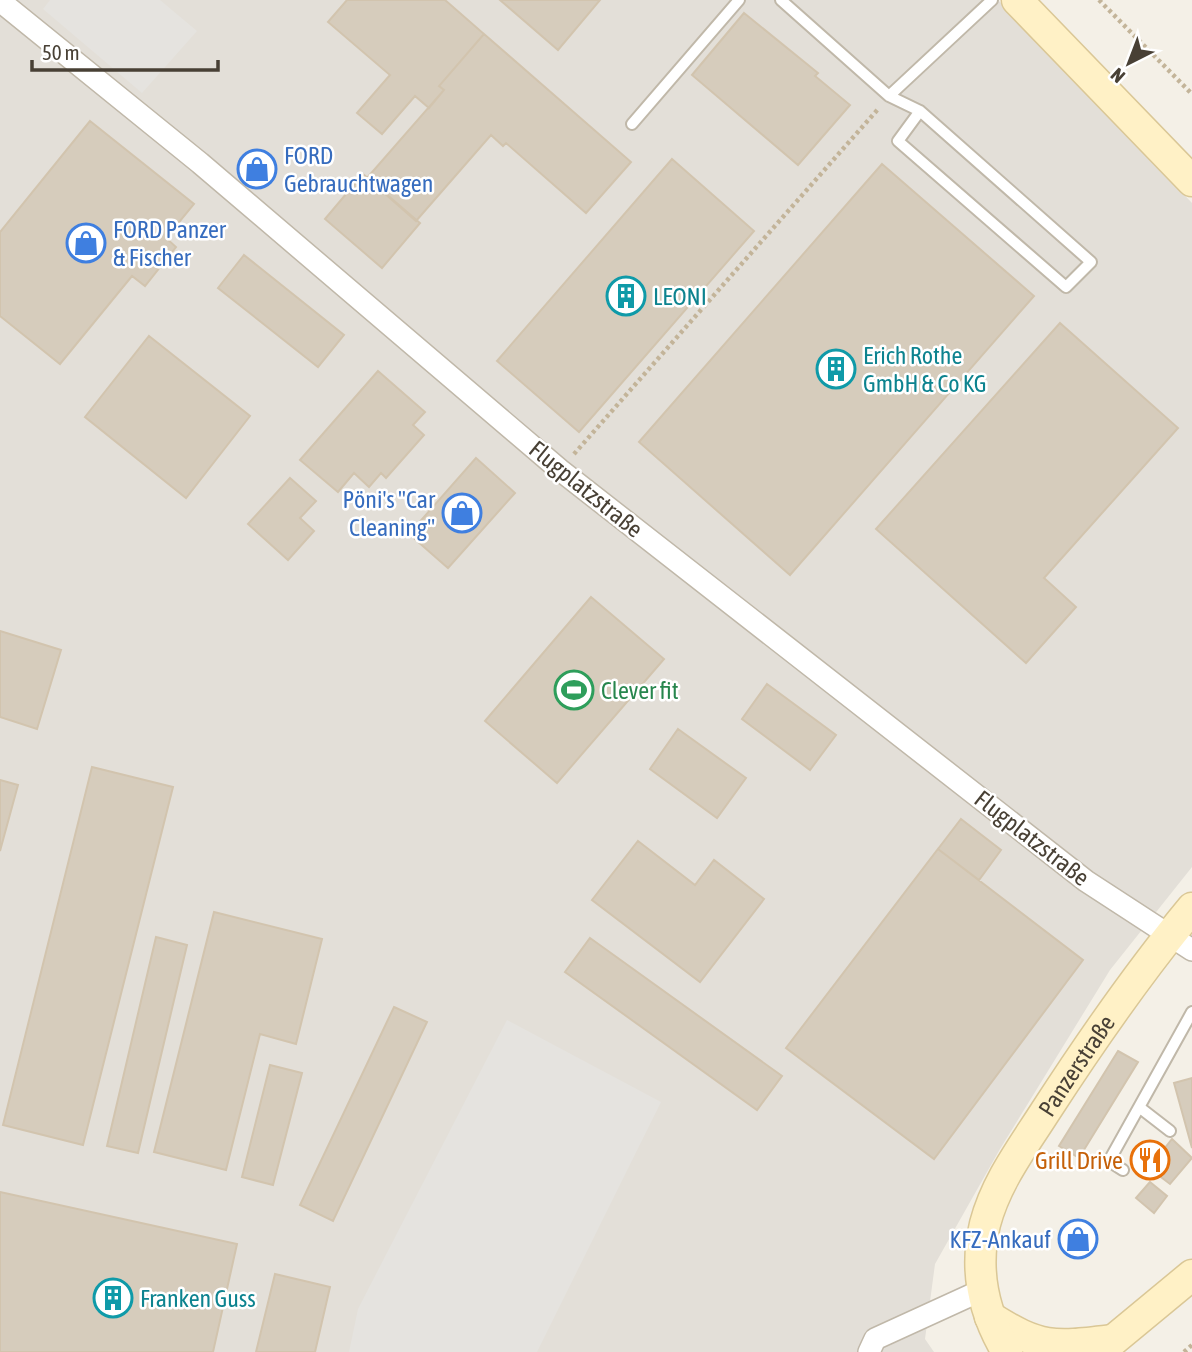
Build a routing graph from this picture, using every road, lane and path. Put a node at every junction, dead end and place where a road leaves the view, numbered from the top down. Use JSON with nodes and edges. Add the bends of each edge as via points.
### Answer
{"nodes":[{"id":1,"x":739,"y":0,"type":"edge"},
{"id":2,"x":781,"y":0,"type":"edge"},
{"id":3,"x":992,"y":0,"type":"edge"},
{"id":4,"x":1017,"y":0,"type":"edge"},
{"id":5,"x":1099,"y":0,"type":"edge"},
{"id":6,"x":0,"y":1,"type":"edge"},
{"id":7,"x":1192,"y":94,"type":"edge"},
{"id":8,"x":889,"y":96,"type":"junction"},
{"id":9,"x":920,"y":111,"type":"junction"},
{"id":10,"x":632,"y":124,"type":"dead end"},
{"id":11,"x":1192,"y":181,"type":"edge"},
{"id":12,"x":560,"y":470,"type":"junction"},
{"id":13,"x":1192,"y":908,"type":"edge"},
{"id":14,"x":1181,"y":943,"type":"edge"},
{"id":15,"x":1192,"y":1012,"type":"edge"},
{"id":16,"x":1139,"y":1107,"type":"junction"},
{"id":17,"x":1170,"y":1131,"type":"dead end"},
{"id":18,"x":1123,"y":1170,"type":"dead end"},
{"id":19,"x":1192,"y":1275,"type":"edge"},
{"id":20,"x":985,"y":1304,"type":"junction"},
{"id":21,"x":1192,"y":1345,"type":"edge"},
{"id":22,"x":1105,"y":1346,"type":"edge"},
{"id":23,"x":869,"y":1352,"type":"edge"},
{"id":24,"x":1007,"y":1352,"type":"edge"},
{"id":25,"x":1184,"y":1352,"type":"edge"}],
"edges":[{"from":1,"to":10,"type":"lane"},
{"from":2,"to":8,"type":"lane"},
{"from":3,"to":8,"type":"lane"},
{"from":4,"to":11,"type":"main road"},
{"from":5,"to":7,"type":"path"},
{"from":6,"to":12,"type":"street","name":"Flugplatzstraße","via":[[200,163]]},
{"from":8,"to":9,"type":"lane"},
{"from":8,"to":12,"type":"path"},
{"from":9,"to":9,"type":"lane","via":[[1091,262],[1066,287],[898,141]]},
{"from":12,"to":14,"type":"street","name":"Flugplatzstraße","via":[[1086,881]]},
{"from":13,"to":14,"type":"main road","name":"Panzerstraße"},
{"from":14,"to":20,"type":"main road","name":"Panzerstraße","via":[[1110,1014],[1004,1176],[985,1226]]},
{"from":15,"to":16,"type":"lane"},
{"from":16,"to":17,"type":"lane"},
{"from":16,"to":18,"type":"lane","via":[[1109,1161]]},
{"from":19,"to":22,"type":"main road"},
{"from":20,"to":22,"type":"main road","via":[[1027,1340]]},
{"from":20,"to":23,"type":"street","via":[[875,1339]]},
{"from":20,"to":24,"type":"main road"},
{"from":21,"to":25,"type":"path"}]}
